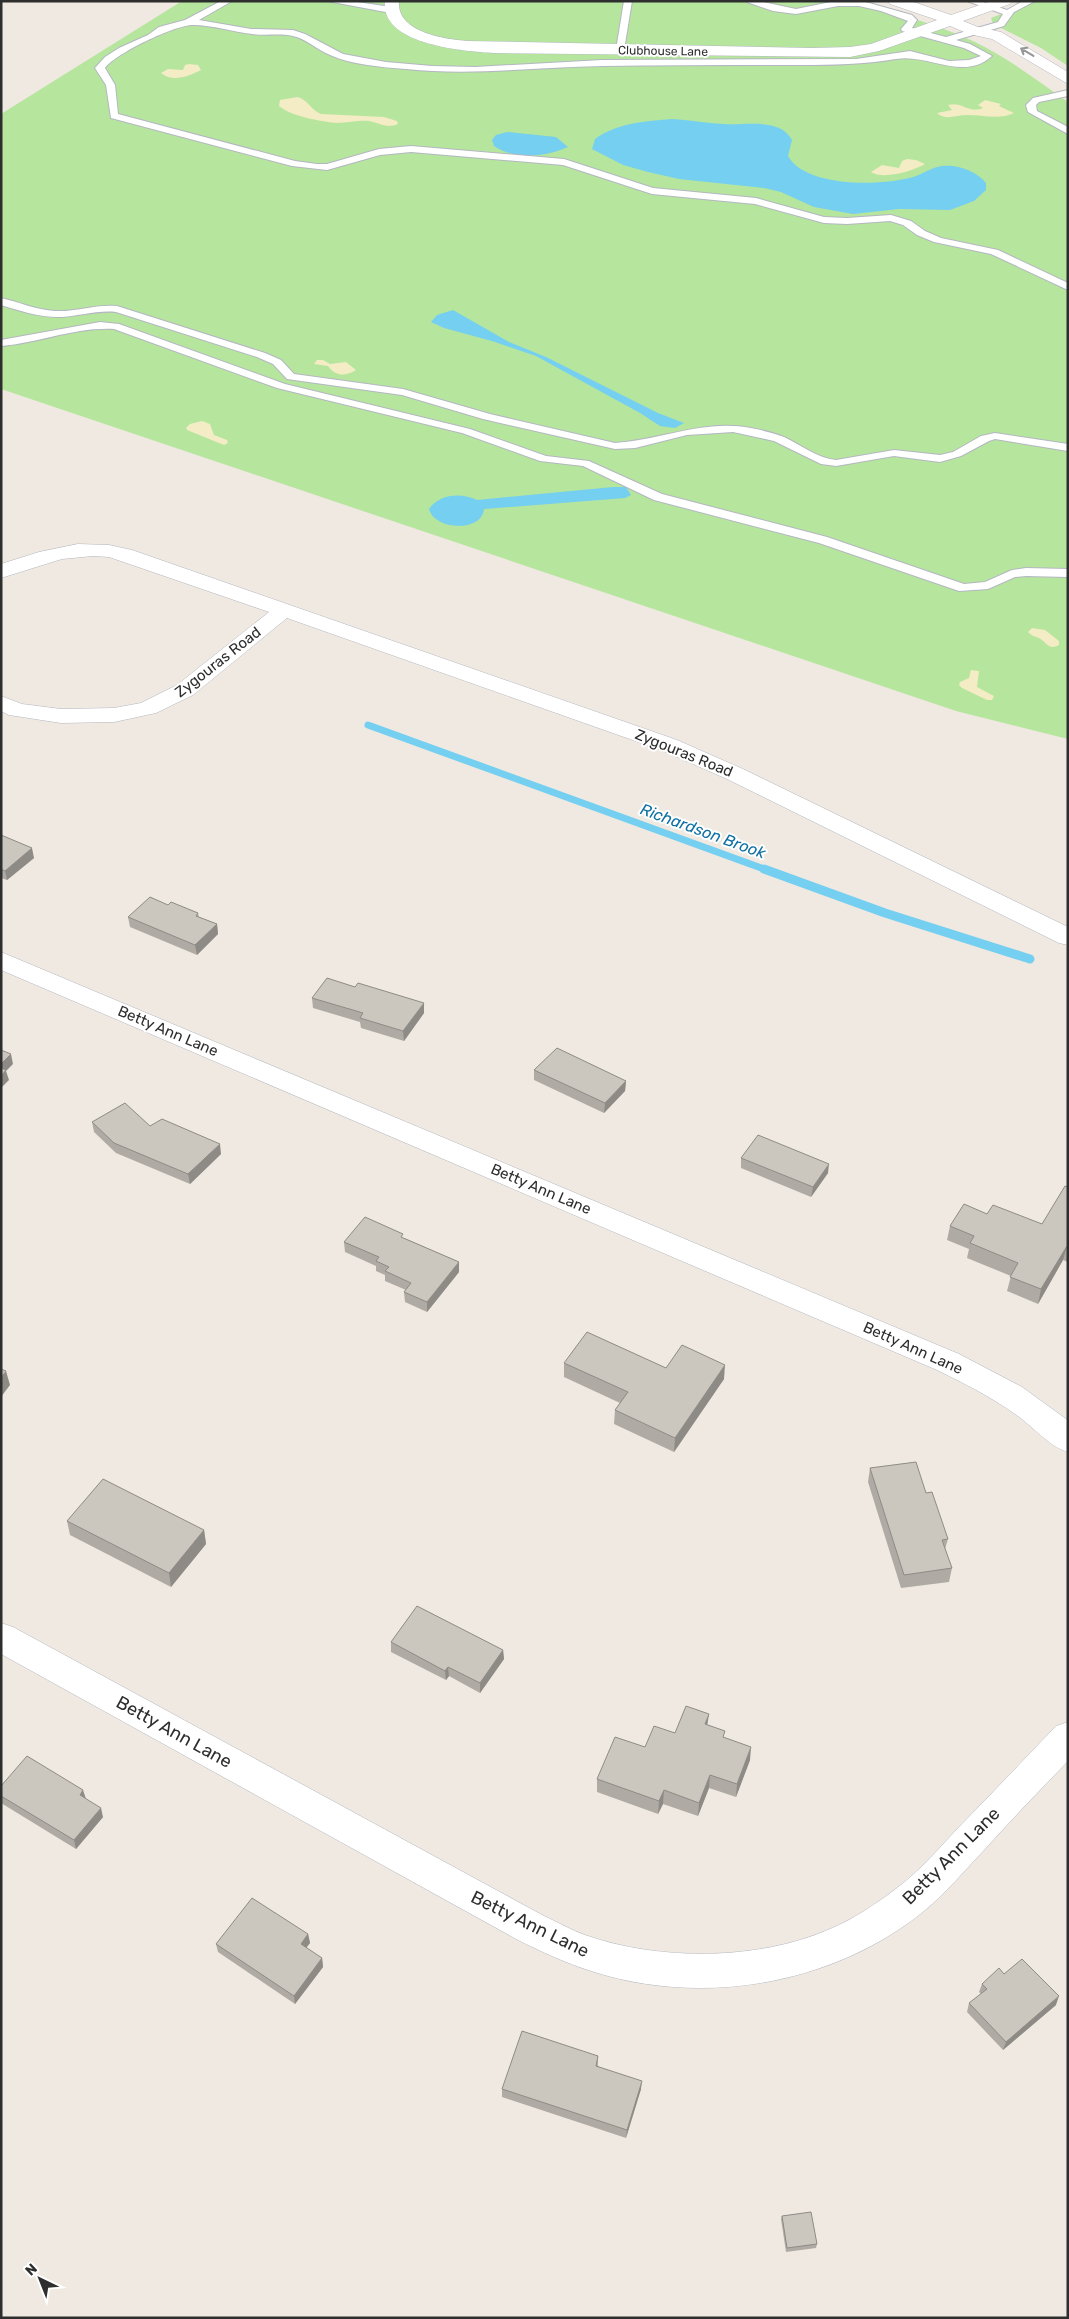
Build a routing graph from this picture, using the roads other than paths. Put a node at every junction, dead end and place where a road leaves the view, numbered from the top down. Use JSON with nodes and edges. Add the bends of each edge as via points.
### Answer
{"nodes":[{"id":1,"x":228,"y":1,"type":"edge"},
{"id":2,"x":331,"y":1,"type":"edge"},
{"id":3,"x":628,"y":1,"type":"edge"},
{"id":4,"x":971,"y":1,"type":"edge"},
{"id":5,"x":1031,"y":1,"type":"edge"},
{"id":6,"x":751,"y":2,"type":"edge"},
{"id":7,"x":893,"y":3,"type":"edge"},
{"id":8,"x":392,"y":6,"type":"edge"},
{"id":9,"x":990,"y":7,"type":"junction"},
{"id":10,"x":1006,"y":7,"type":"edge"},
{"id":11,"x":952,"y":21,"type":"junction"},
{"id":12,"x":187,"y":22,"type":"junction"},
{"id":13,"x":974,"y":31,"type":"junction"},
{"id":14,"x":918,"y":33,"type":"junction"},
{"id":15,"x":947,"y":40,"type":"junction"},
{"id":16,"x":620,"y":50,"type":"junction"},
{"id":17,"x":1067,"y":90,"type":"edge"},
{"id":18,"x":1068,"y":131,"type":"edge"},
{"id":19,"x":1068,"y":288,"type":"edge"},
{"id":20,"x":1,"y":301,"type":"edge"},
{"id":21,"x":1,"y":343,"type":"edge"},
{"id":22,"x":1068,"y":448,"type":"edge"},
{"id":23,"x":1,"y":572,"type":"edge"},
{"id":24,"x":1068,"y":573,"type":"edge"},
{"id":25,"x":284,"y":610,"type":"junction"},
{"id":26,"x":1,"y":703,"type":"edge"},
{"id":27,"x":1068,"y":937,"type":"edge"},
{"id":28,"x":1,"y":960,"type":"edge"},
{"id":29,"x":1068,"y":1440,"type":"edge"},
{"id":30,"x":1,"y":1637,"type":"edge"},
{"id":31,"x":1068,"y":1737,"type":"edge"}],
"edges":[{"from":1,"to":12,"type":"lane"},
{"from":2,"to":8,"type":"lane"},
{"from":3,"to":16,"type":"lane"},
{"from":4,"to":9,"type":"lane"},
{"from":5,"to":10,"type":"lane","via":[[1011,10]]},
{"from":6,"to":7,"type":"lane","via":[[790,11],[842,3]]},
{"from":7,"to":11,"type":"street"},
{"from":7,"to":14,"type":"lane","via":[[913,20],[905,29]]},
{"from":8,"to":16,"type":"street","name":"Clubhouse Lane","via":[[402,26],[418,35],[458,45]]},
{"from":9,"to":10,"type":"street","name":"Clubhouse Lane"},
{"from":9,"to":11,"type":"street","name":"Clubhouse Lane"},
{"from":10,"to":13,"type":"lane","via":[[1001,24]]},
{"from":11,"to":13,"type":"street"},
{"from":11,"to":14,"type":"street","name":"Clubhouse Lane"},
{"from":12,"to":15,"type":"lane","via":[[216,23],[264,34],[296,34],[340,56],[431,69],[504,70],[602,63],[873,62],[909,54],[962,65],[988,56]]},
{"from":12,"to":19,"type":"lane","via":[[156,32],[102,63],[100,68],[113,86],[114,116],[317,167],[379,152],[411,150],[564,162],[652,191],[756,201],[824,220],[891,218],[907,223],[928,236],[994,252]]},
{"from":13,"to":15,"type":"lane"},
{"from":13,"to":17,"type":"street","via":[[980,39]]},
{"from":14,"to":15,"type":"lane"},
{"from":14,"to":16,"type":"street","name":"Clubhouse Lane","via":[[874,48],[850,52]]},
{"from":17,"to":18,"type":"lane","via":[[1036,100],[1031,105],[1033,112]]},
{"from":20,"to":22,"type":"lane","via":[[52,314],[101,307],[117,309],[261,354],[277,362],[291,377],[403,392],[487,417],[615,446],[635,445],[687,432],[733,429],[765,434],[830,463],[894,453],[940,459],[995,436]]},
{"from":21,"to":24,"type":"lane","via":[[84,325],[115,326],[282,386],[466,431],[544,459],[585,463],[658,497],[823,540],[963,588],[988,585],[1012,574]]},
{"from":23,"to":25,"type":"street","name":"Zygouras Road","via":[[50,554],[109,550]]},
{"from":25,"to":26,"type":"street","name":"Zygouras Road","via":[[185,690],[148,708],[114,715],[62,716],[17,710]]},
{"from":25,"to":27,"type":"street","name":"Zygouras Road","via":[[603,721],[702,759]]},
{"from":28,"to":29,"type":"street","name":"Betty Ann Lane","via":[[948,1362],[1023,1402]]},
{"from":30,"to":31,"type":"street","name":"Betty Ann Lane","via":[[531,1928],[600,1957],[673,1971],[729,1971],[784,1962],[852,1938],[910,1900]]}]}
